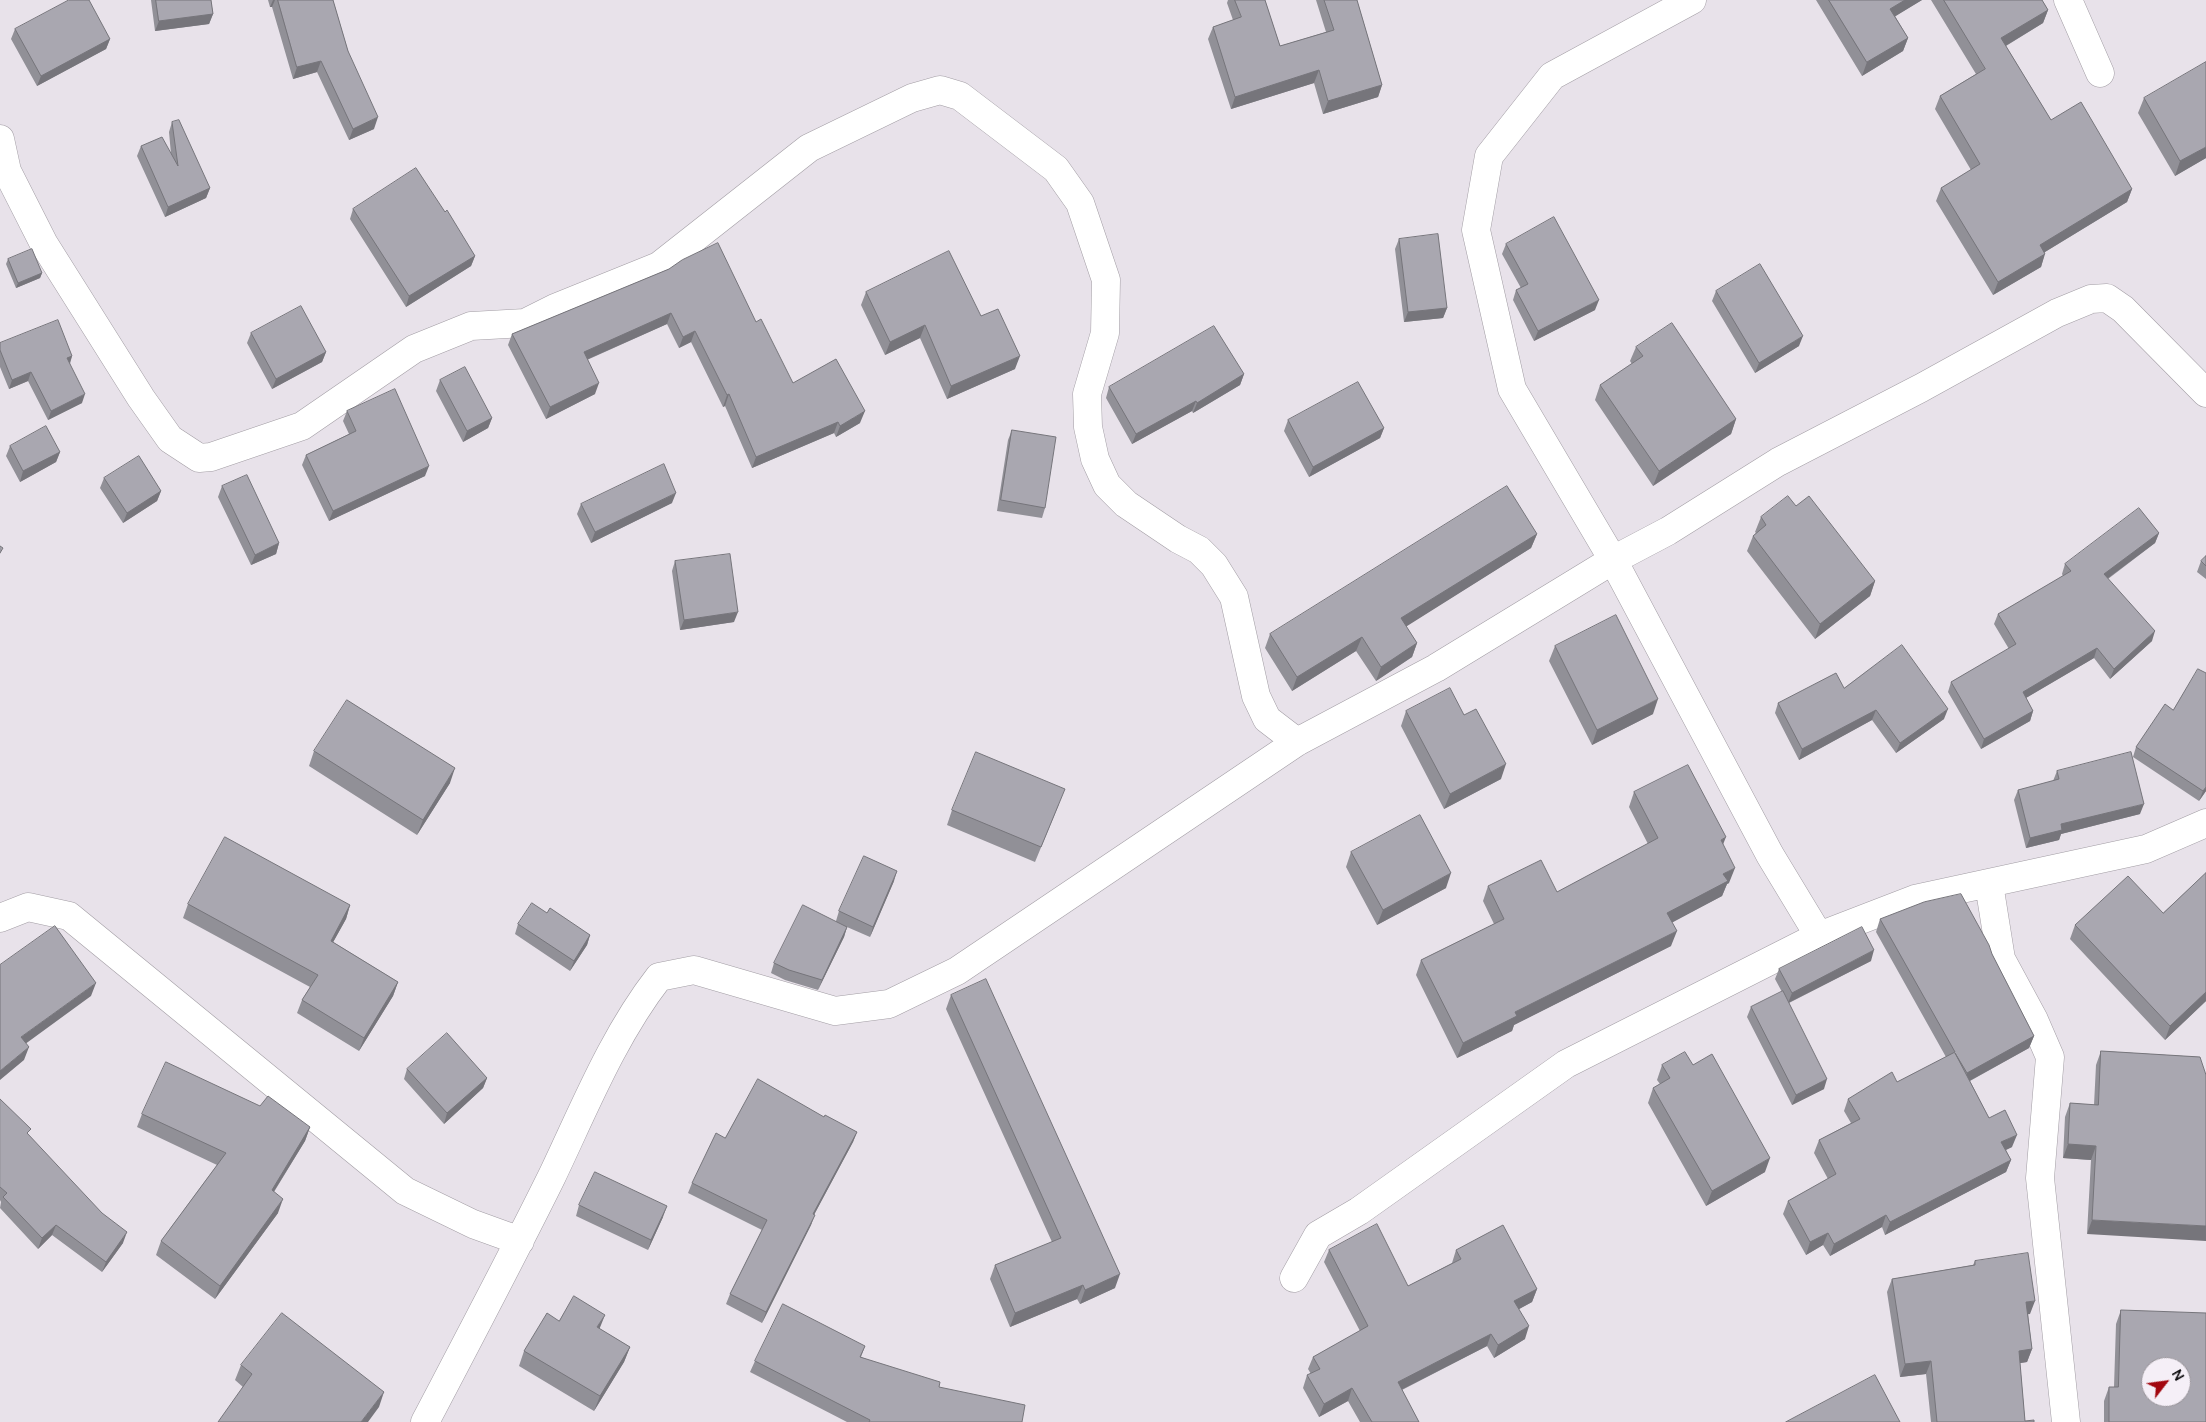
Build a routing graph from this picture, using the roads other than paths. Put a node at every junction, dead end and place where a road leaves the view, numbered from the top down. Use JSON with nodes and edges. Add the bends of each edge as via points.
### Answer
{"nodes":[{"id":1,"x":1692,"y":0,"type":"edge"},
{"id":2,"x":2068,"y":0,"type":"edge"},
{"id":3,"x":2100,"y":73,"type":"dead end"},
{"id":4,"x":0,"y":139,"type":"edge"},
{"id":5,"x":2206,"y":393,"type":"edge"},
{"id":6,"x":1613,"y":560,"type":"junction"},
{"id":7,"x":1297,"y":742,"type":"junction"},
{"id":8,"x":2206,"y":823,"type":"edge"},
{"id":9,"x":1989,"y":884,"type":"junction"},
{"id":10,"x":0,"y":918,"type":"edge"},
{"id":11,"x":1819,"y":936,"type":"junction"},
{"id":12,"x":520,"y":1241,"type":"junction"},
{"id":13,"x":1294,"y":1278,"type":"dead end"},
{"id":14,"x":425,"y":1422,"type":"edge"},
{"id":15,"x":2066,"y":1422,"type":"edge"}],
"edges":[{"from":1,"to":6,"type":"street","via":[[1552,76],[1489,156],[1476,230],[1512,389]]},
{"from":2,"to":3,"type":"street"},
{"from":4,"to":7,"type":"street","via":[[8,171],[44,244],[170,439],[198,458],[211,457],[302,426],[414,349],[471,326],[525,323],[659,266],[809,148],[912,98],[940,90],[960,96],[1056,169],[1080,203],[1106,280],[1105,333],[1087,394],[1088,427],[1095,459],[1107,485],[1126,504],[1199,550],[1214,565],[1234,597],[1256,696],[1267,719]]},
{"from":5,"to":6,"type":"street","via":[[2123,309],[2107,298],[2091,299],[2057,313],[1778,462],[1668,531]]},
{"from":6,"to":7,"type":"street","via":[[1436,668]]},
{"from":6,"to":11,"type":"street","via":[[1770,854]]},
{"from":7,"to":12,"type":"street","via":[[957,971],[888,1004],[835,1010],[694,970],[659,977],[640,1001],[606,1063]]},
{"from":8,"to":9,"type":"street","via":[[2146,849]]},
{"from":9,"to":11,"type":"street","via":[[1915,899]]},
{"from":9,"to":15,"type":"street","via":[[2001,959],[2050,1057],[2040,1178]]},
{"from":10,"to":12,"type":"street","via":[[28,907],[69,916],[405,1191],[473,1224]]},
{"from":11,"to":13,"type":"street","via":[[1566,1064],[1359,1211],[1318,1235]]},
{"from":12,"to":14,"type":"street"}]}
